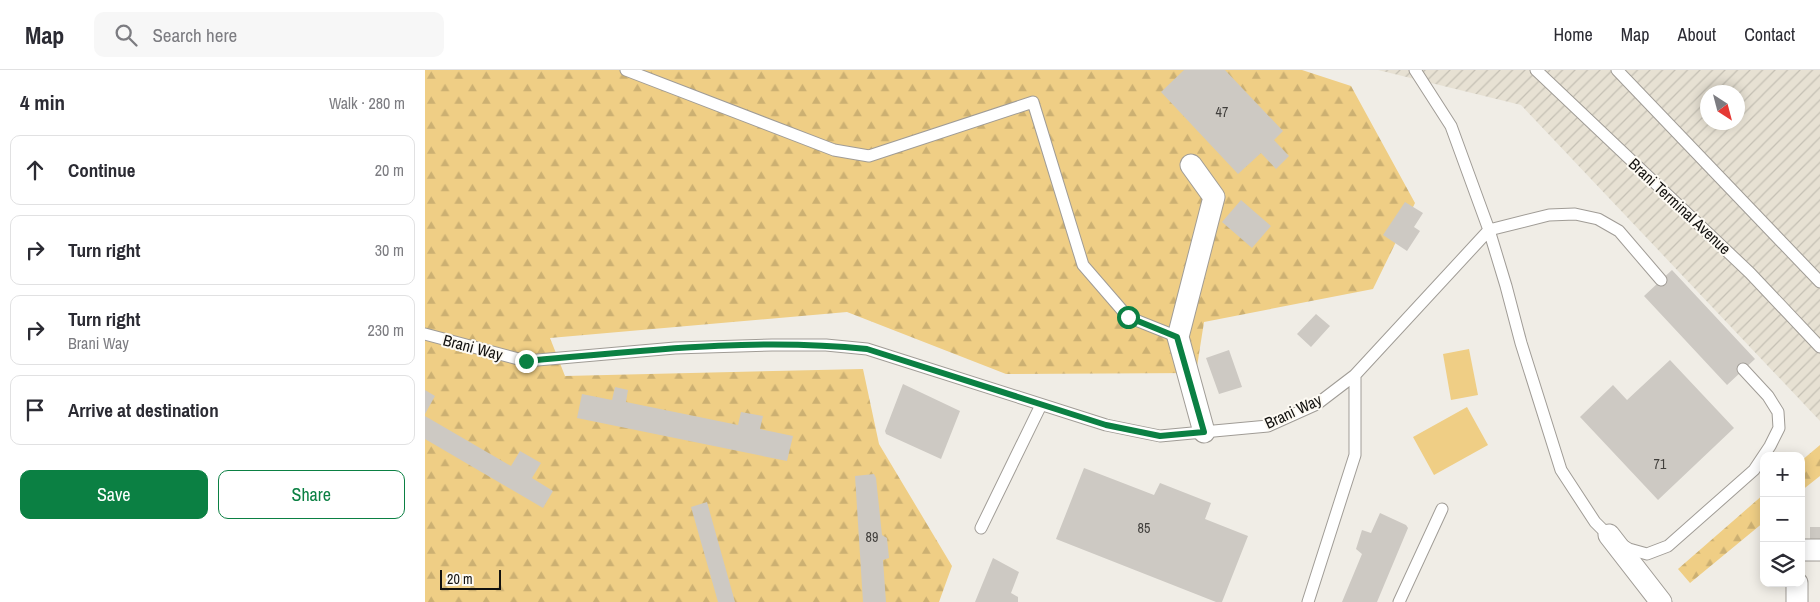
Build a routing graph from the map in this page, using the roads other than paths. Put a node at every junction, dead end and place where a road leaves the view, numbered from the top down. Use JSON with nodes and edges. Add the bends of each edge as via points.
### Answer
{"nodes":[{"id":1,"x":626,"y":70,"type":"edge"},
{"id":2,"x":1536,"y":70,"type":"edge"},
{"id":3,"x":1617,"y":70,"type":"edge"},
{"id":4,"x":1418,"y":72,"type":"edge"},
{"id":5,"x":1191,"y":165,"type":"dead end"},
{"id":6,"x":1489,"y":230,"type":"junction"},
{"id":7,"x":1661,"y":280,"type":"dead end"},
{"id":8,"x":1820,"y":282,"type":"edge"},
{"id":9,"x":425,"y":334,"type":"edge"},
{"id":10,"x":1177,"y":337,"type":"junction"},
{"id":11,"x":1820,"y":347,"type":"edge"},
{"id":12,"x":1743,"y":369,"type":"dead end"},
{"id":13,"x":1355,"y":374,"type":"junction"},
{"id":14,"x":1041,"y":405,"type":"junction"},
{"id":15,"x":1204,"y":432,"type":"junction"},
{"id":16,"x":1442,"y":510,"type":"dead end"},
{"id":17,"x":981,"y":528,"type":"dead end"},
{"id":18,"x":1609,"y":535,"type":"junction"},
{"id":19,"x":1805,"y":550,"type":"edge"},
{"id":20,"x":1820,"y":550,"type":"edge"},
{"id":21,"x":1797,"y":587,"type":"edge"},
{"id":22,"x":1308,"y":602,"type":"edge"},
{"id":23,"x":1399,"y":602,"type":"edge"},
{"id":24,"x":1661,"y":602,"type":"edge"},
{"id":25,"x":1797,"y":602,"type":"edge"}],
"edges":[{"from":1,"to":10,"type":"lane","via":[[834,150],[869,156],[1033,102],[1083,265],[1128,317]]},
{"from":2,"to":11,"type":"lane","name":"Brani Terminal Avenue","via":[[1750,272]]},
{"from":3,"to":8,"type":"lane"},
{"from":4,"to":6,"type":"lane","via":[[1451,126]]},
{"from":5,"to":10,"type":"street","via":[[1214,197]]},
{"from":6,"to":7,"type":"lane","via":[[1549,215],[1575,214],[1598,219],[1619,231]]},
{"from":6,"to":13,"type":"lane","name":"Brani Way"},
{"from":6,"to":18,"type":"lane","via":[[1561,470],[1595,522]]},
{"from":9,"to":14,"type":"lane","name":"Brani Way","via":[[526,361],[675,348],[825,345],[867,349]]},
{"from":10,"to":15,"type":"street"},
{"from":12,"to":18,"type":"lane","via":[[1768,396],[1777,412],[1779,428],[1753,470],[1668,546],[1647,554],[1629,549]]},
{"from":13,"to":15,"type":"lane","name":"Brani Way","via":[[1317,404],[1268,426]]},
{"from":13,"to":22,"type":"lane","via":[[1355,456]]},
{"from":14,"to":15,"type":"lane","name":"Brani Way","via":[[1106,425],[1160,436]]},
{"from":14,"to":17,"type":"lane"},
{"from":16,"to":23,"type":"lane"},
{"from":18,"to":24,"type":"street"},
{"from":19,"to":20,"type":"street"},
{"from":21,"to":25,"type":"street"}]}
